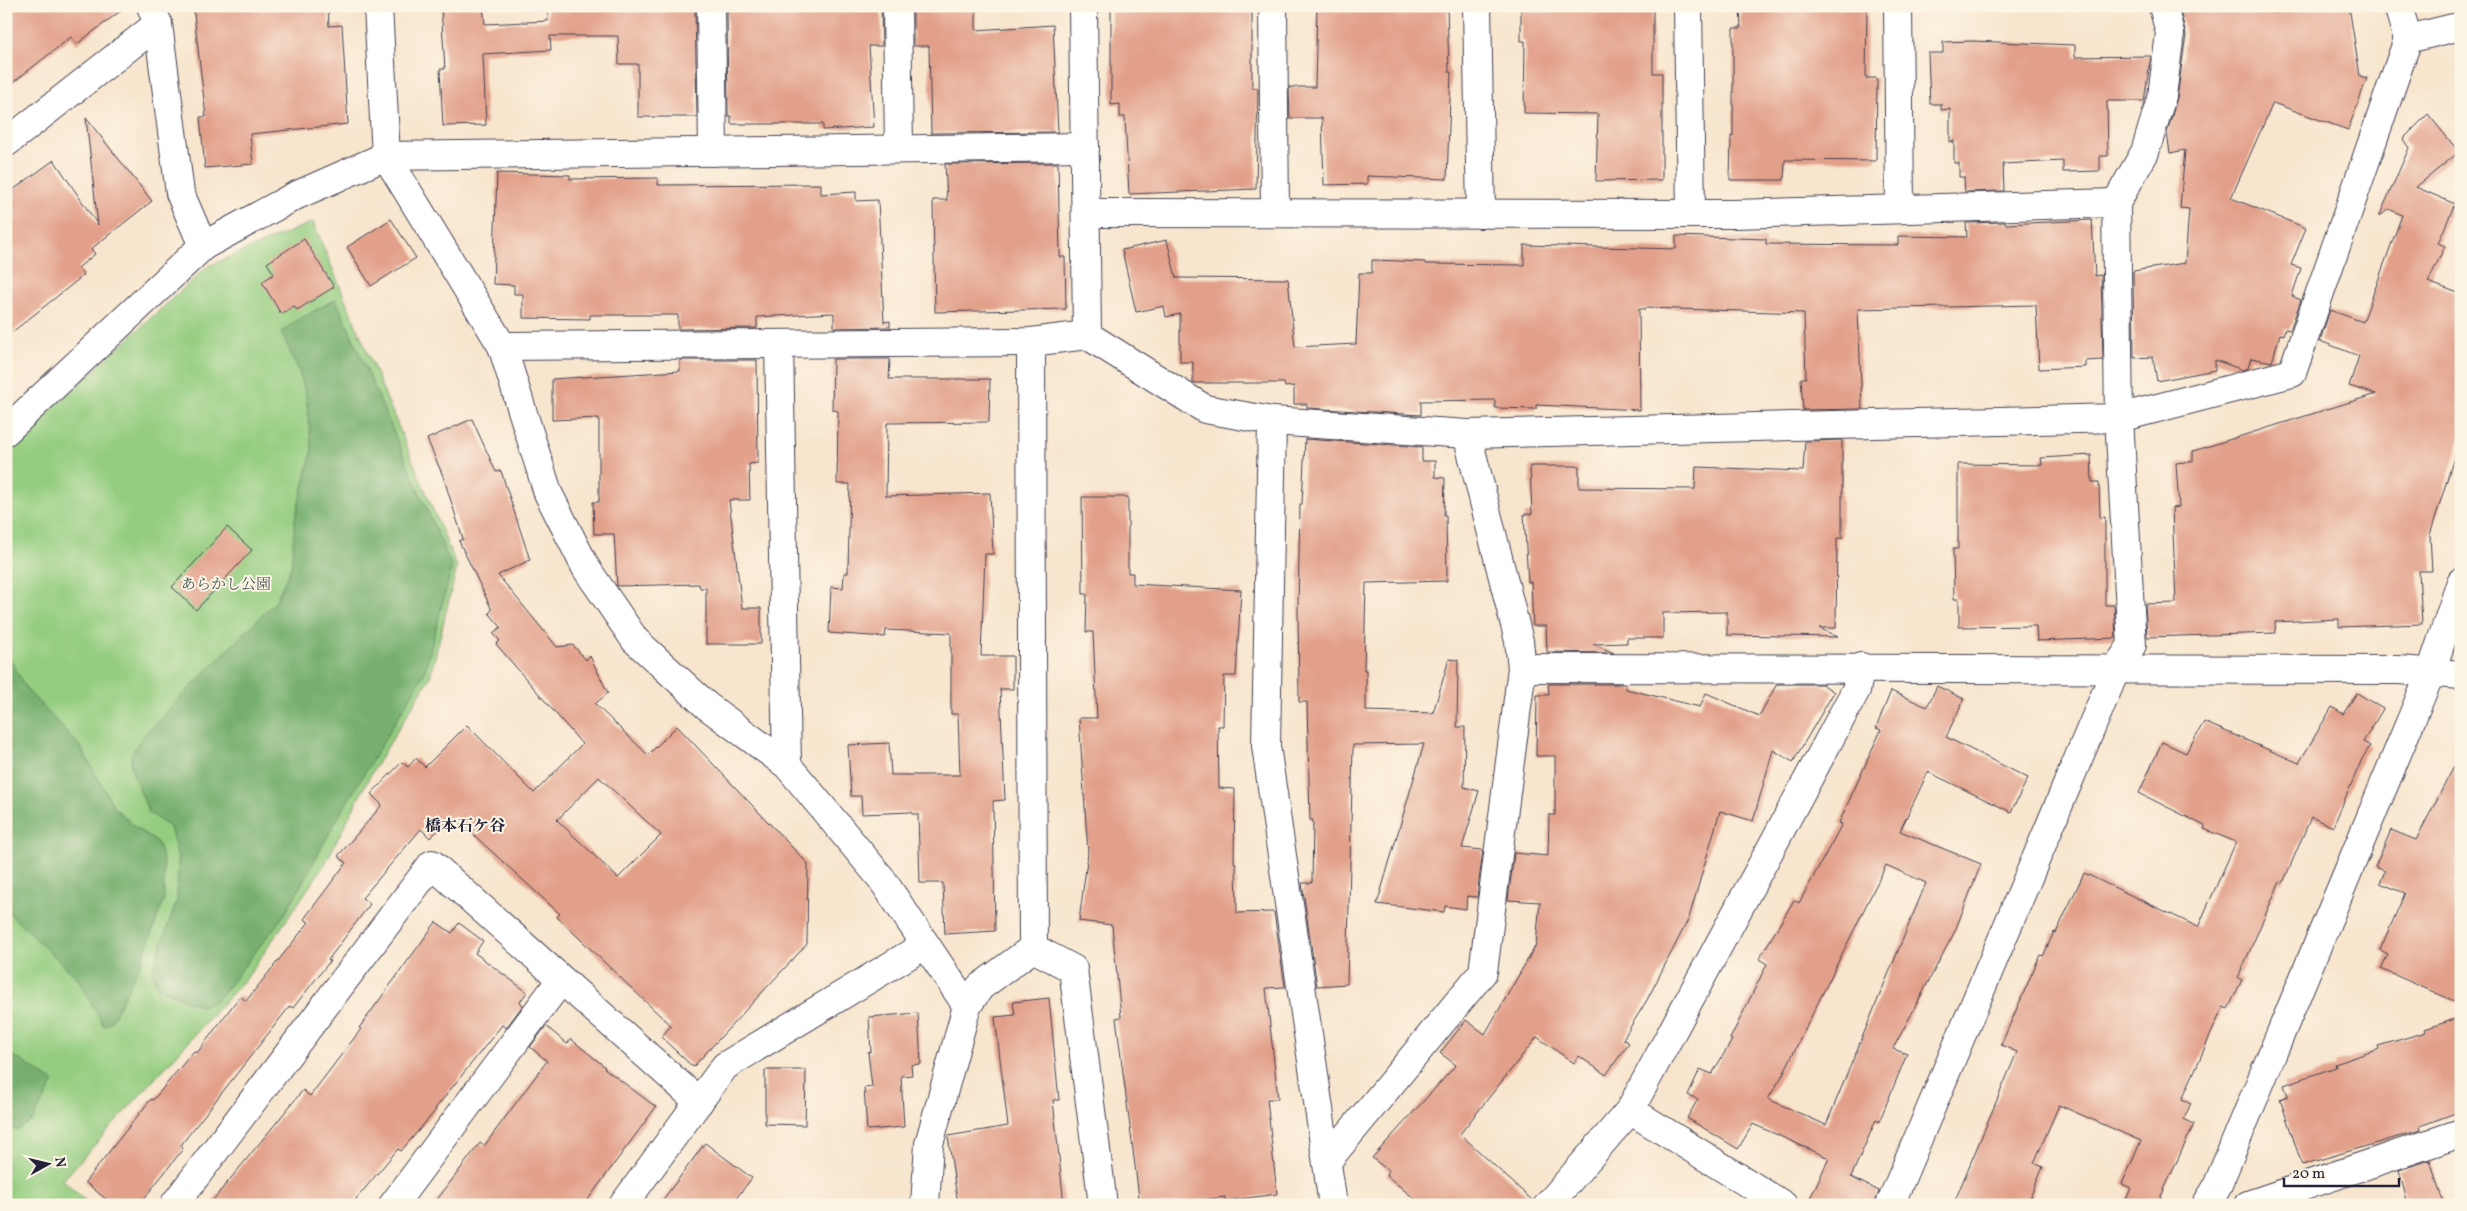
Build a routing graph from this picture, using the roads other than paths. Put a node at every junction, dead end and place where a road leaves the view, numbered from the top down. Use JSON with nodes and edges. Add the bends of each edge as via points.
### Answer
{"nodes":[{"id":1,"x":378,"y":6,"type":"edge"},
{"id":2,"x":711,"y":6,"type":"edge"},
{"id":3,"x":897,"y":6,"type":"edge"},
{"id":4,"x":1083,"y":6,"type":"edge"},
{"id":5,"x":1273,"y":6,"type":"edge"},
{"id":6,"x":1477,"y":6,"type":"edge"},
{"id":7,"x":1688,"y":6,"type":"edge"},
{"id":8,"x":1898,"y":6,"type":"edge"},
{"id":9,"x":2163,"y":6,"type":"edge"},
{"id":10,"x":2398,"y":6,"type":"edge"},
{"id":11,"x":154,"y":15,"type":"edge"},
{"id":12,"x":2461,"y":26,"type":"edge"},
{"id":13,"x":2408,"y":39,"type":"junction"},
{"id":14,"x":6,"y":143,"type":"edge"},
{"id":15,"x":1085,"y":147,"type":"junction"},
{"id":16,"x":899,"y":149,"type":"junction"},
{"id":17,"x":713,"y":152,"type":"junction"},
{"id":18,"x":386,"y":156,"type":"junction"},
{"id":19,"x":2116,"y":203,"type":"junction"},
{"id":20,"x":1900,"y":209,"type":"junction"},
{"id":21,"x":1086,"y":213,"type":"junction"},
{"id":22,"x":1275,"y":213,"type":"junction"},
{"id":23,"x":1481,"y":214,"type":"junction"},
{"id":24,"x":1691,"y":214,"type":"junction"},
{"id":25,"x":203,"y":246,"type":"junction"},
{"id":26,"x":1087,"y":335,"type":"junction"},
{"id":27,"x":1031,"y":342,"type":"junction"},
{"id":28,"x":778,"y":344,"type":"junction"},
{"id":29,"x":502,"y":346,"type":"junction"},
{"id":30,"x":2120,"y":418,"type":"junction"},
{"id":31,"x":1272,"y":421,"type":"junction"},
{"id":32,"x":6,"y":431,"type":"edge"},
{"id":33,"x":1466,"y":434,"type":"junction"},
{"id":34,"x":2461,"y":582,"type":"edge"},
{"id":35,"x":1861,"y":667,"type":"junction"},
{"id":36,"x":1522,"y":668,"type":"junction"},
{"id":37,"x":2116,"y":669,"type":"junction"},
{"id":38,"x":2431,"y":672,"type":"junction"},
{"id":39,"x":2461,"y":674,"type":"edge"},
{"id":40,"x":787,"y":764,"type":"junction"},
{"id":41,"x":926,"y":945,"type":"junction"},
{"id":42,"x":1033,"y":948,"type":"junction"},
{"id":43,"x":561,"y":980,"type":"junction"},
{"id":44,"x":967,"y":1006,"type":"junction"},
{"id":45,"x":699,"y":1102,"type":"junction"},
{"id":46,"x":1630,"y":1110,"type":"junction"},
{"id":47,"x":2461,"y":1133,"type":"edge"},
{"id":48,"x":1327,"y":1161,"type":"junction"},
{"id":49,"x":174,"y":1205,"type":"edge"},
{"id":50,"x":393,"y":1205,"type":"edge"},
{"id":51,"x":623,"y":1205,"type":"edge"},
{"id":52,"x":925,"y":1205,"type":"edge"},
{"id":53,"x":1103,"y":1205,"type":"edge"},
{"id":54,"x":1333,"y":1205,"type":"edge"},
{"id":55,"x":1548,"y":1205,"type":"edge"},
{"id":56,"x":1783,"y":1205,"type":"edge"},
{"id":57,"x":1890,"y":1205,"type":"edge"},
{"id":58,"x":2206,"y":1205,"type":"edge"},
{"id":59,"x":2248,"y":1205,"type":"edge"}],
"edges":[{"from":1,"to":18,"type":"street"},
{"from":2,"to":17,"type":"street"},
{"from":3,"to":16,"type":"street"},
{"from":4,"to":15,"type":"street"},
{"from":5,"to":22,"type":"street"},
{"from":6,"to":23,"type":"street"},
{"from":7,"to":24,"type":"street"},
{"from":8,"to":20,"type":"street"},
{"from":9,"to":19,"type":"street","via":[[2170,33],[2162,96],[2145,152]]},
{"from":10,"to":13,"type":"street"},
{"from":11,"to":14,"type":"street"},
{"from":11,"to":25,"type":"street","via":[[180,193]]},
{"from":12,"to":13,"type":"street"},
{"from":13,"to":30,"type":"street","via":[[2292,373]]},
{"from":15,"to":16,"type":"street"},
{"from":15,"to":21,"type":"street"},
{"from":16,"to":17,"type":"street"},
{"from":17,"to":18,"type":"street"},
{"from":18,"to":25,"type":"street","via":[[294,196]]},
{"from":18,"to":29,"type":"street"},
{"from":19,"to":20,"type":"street"},
{"from":19,"to":30,"type":"street"},
{"from":20,"to":24,"type":"street"},
{"from":21,"to":22,"type":"street"},
{"from":21,"to":26,"type":"street"},
{"from":22,"to":23,"type":"street"},
{"from":23,"to":24,"type":"street"},
{"from":25,"to":32,"type":"street"},
{"from":26,"to":27,"type":"street"},
{"from":26,"to":31,"type":"street","via":[[1205,409]]},
{"from":27,"to":28,"type":"street"},
{"from":27,"to":42,"type":"street"},
{"from":28,"to":29,"type":"street"},
{"from":28,"to":40,"type":"street"},
{"from":29,"to":40,"type":"street","via":[[548,493],[586,568],[635,640],[707,706]]},
{"from":30,"to":33,"type":"street"},
{"from":30,"to":37,"type":"street","via":[[2132,645]]},
{"from":31,"to":33,"type":"street"},
{"from":31,"to":48,"type":"street","via":[[1266,746]]},
{"from":33,"to":36,"type":"street","via":[[1519,641]]},
{"from":34,"to":38,"type":"street"},
{"from":35,"to":36,"type":"street"},
{"from":35,"to":37,"type":"street"},
{"from":35,"to":46,"type":"street","via":[[1856,690]]},
{"from":36,"to":48,"type":"street","via":[[1483,972]]},
{"from":37,"to":38,"type":"street"},
{"from":37,"to":57,"type":"street"},
{"from":38,"to":39,"type":"street"},
{"from":38,"to":58,"type":"street","via":[[2216,1189]]},
{"from":40,"to":41,"type":"street","via":[[881,878]]},
{"from":41,"to":44,"type":"street"},
{"from":41,"to":45,"type":"street","via":[[725,1066]]},
{"from":42,"to":44,"type":"street","via":[[980,987]]},
{"from":42,"to":53,"type":"street","via":[[1072,969]]},
{"from":43,"to":45,"type":"street"},
{"from":43,"to":49,"type":"street","via":[[432,864]]},
{"from":43,"to":50,"type":"street"},
{"from":44,"to":52,"type":"street","via":[[929,1144]]},
{"from":45,"to":51,"type":"street"},
{"from":46,"to":55,"type":"street"},
{"from":46,"to":56,"type":"street"},
{"from":47,"to":59,"type":"street"},
{"from":48,"to":54,"type":"street"}]}
